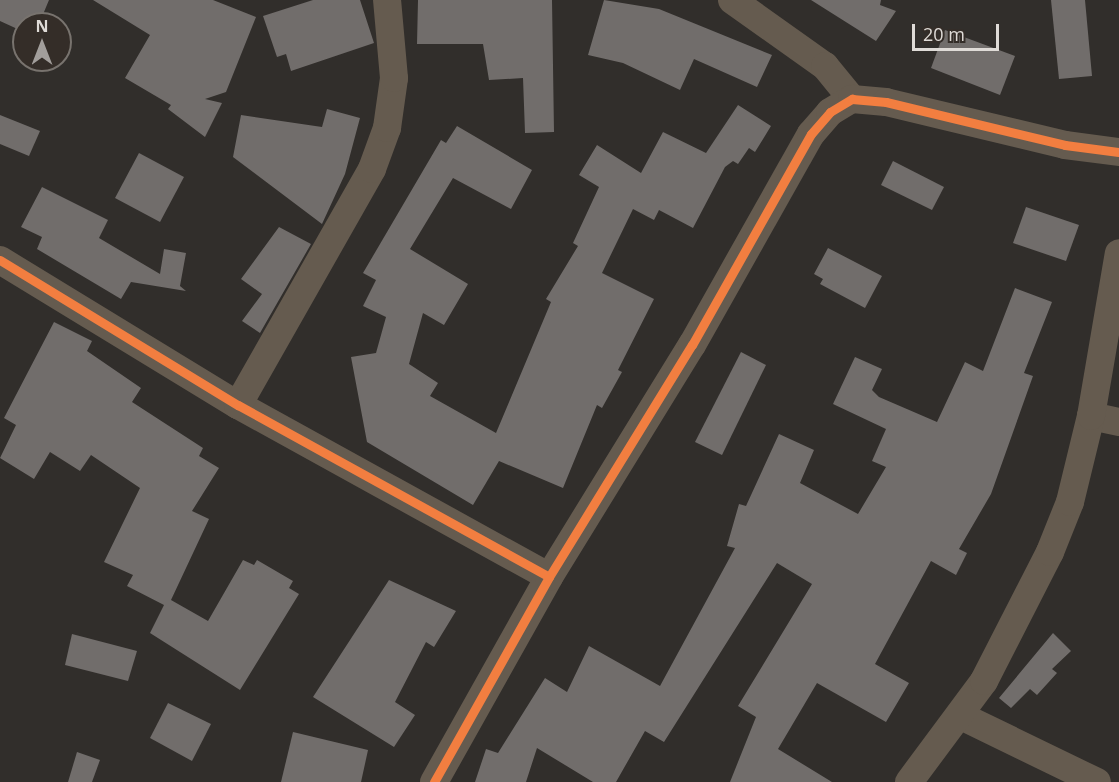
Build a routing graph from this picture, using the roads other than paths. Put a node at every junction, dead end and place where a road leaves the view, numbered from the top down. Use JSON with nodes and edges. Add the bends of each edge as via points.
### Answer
{"nodes":[{"id":1,"x":387,"y":0,"type":"edge"},
{"id":2,"x":732,"y":0,"type":"edge"},
{"id":3,"x":852,"y":99,"type":"junction"},
{"id":4,"x":1119,"y":152,"type":"edge"},
{"id":5,"x":1119,"y":253,"type":"edge"},
{"id":6,"x":0,"y":260,"type":"edge"},
{"id":7,"x":238,"y":405,"type":"junction"},
{"id":8,"x":1091,"y":416,"type":"junction"},
{"id":9,"x":1119,"y":422,"type":"edge"},
{"id":10,"x":549,"y":577,"type":"junction"},
{"id":11,"x":961,"y":716,"type":"junction"},
{"id":12,"x":434,"y":782,"type":"edge"},
{"id":13,"x":909,"y":782,"type":"edge"},
{"id":14,"x":1097,"y":782,"type":"edge"}],
"edges":[{"from":1,"to":7,"type":"street","via":[[394,78],[387,128],[372,169]]},
{"from":2,"to":3,"type":"street","via":[[825,66]]},
{"from":3,"to":4,"type":"street"},
{"from":3,"to":10,"type":"street","via":[[811,134],[692,345]]},
{"from":5,"to":8,"type":"street"},
{"from":6,"to":7,"type":"street"},
{"from":7,"to":10,"type":"street"},
{"from":8,"to":9,"type":"street"},
{"from":8,"to":11,"type":"street","via":[[1070,502],[1050,552]]},
{"from":10,"to":12,"type":"street"},
{"from":11,"to":13,"type":"street"},
{"from":11,"to":14,"type":"street"}]}
